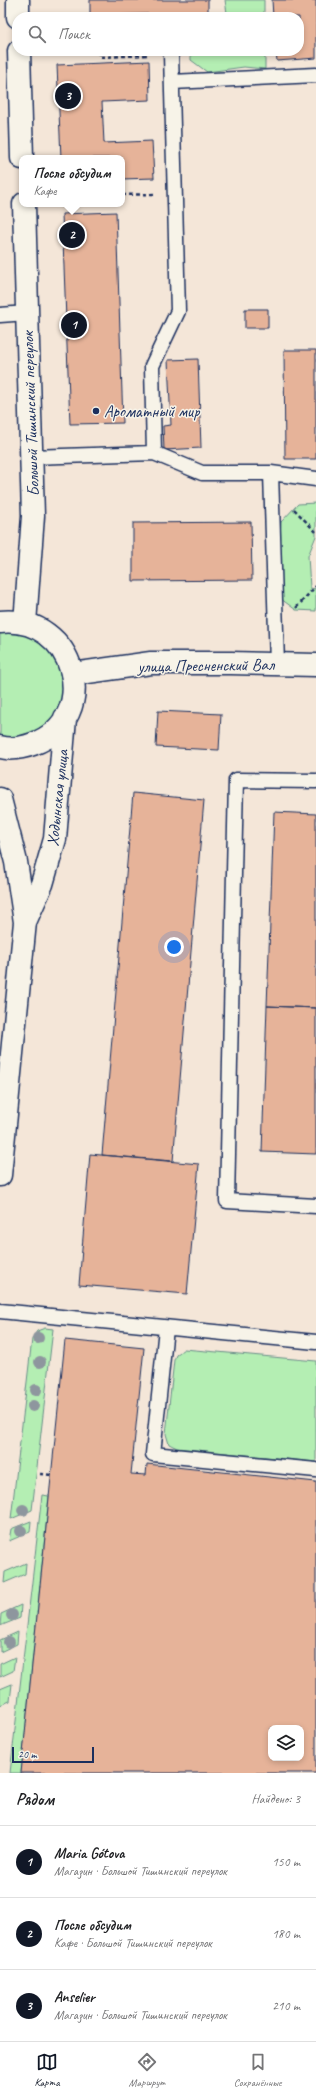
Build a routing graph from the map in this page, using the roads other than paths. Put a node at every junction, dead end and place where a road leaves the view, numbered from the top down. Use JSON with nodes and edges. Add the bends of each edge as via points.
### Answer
{"nodes":[{"id":1,"x":18,"y":0,"type":"edge"},
{"id":2,"x":18,"y":12,"type":"edge"},
{"id":3,"x":19,"y":56,"type":"edge"},
{"id":4,"x":171,"y":56,"type":"edge"},
{"id":5,"x":316,"y":75,"type":"edge"},
{"id":6,"x":172,"y":82,"type":"junction"},
{"id":7,"x":22,"y":155,"type":"edge"},
{"id":8,"x":24,"y":207,"type":"edge"},
{"id":9,"x":27,"y":313,"type":"junction"},
{"id":10,"x":0,"y":315,"type":"edge"},
{"id":11,"x":154,"y":454,"type":"junction"},
{"id":12,"x":31,"y":457,"type":"junction"},
{"id":13,"x":271,"y":473,"type":"junction"},
{"id":14,"x":316,"y":479,"type":"edge"},
{"id":15,"x":0,"y":622,"type":"edge"},
{"id":16,"x":25,"y":623,"type":"junction"},
{"id":17,"x":277,"y":664,"type":"junction"},
{"id":18,"x":316,"y":665,"type":"edge"},
{"id":19,"x":73,"y":674,"type":"junction"},
{"id":20,"x":65,"y":718,"type":"junction"},
{"id":21,"x":0,"y":748,"type":"edge"},
{"id":22,"x":316,"y":781,"type":"edge"},
{"id":23,"x":0,"y":799,"type":"edge"},
{"id":24,"x":25,"y":922,"type":"junction"},
{"id":25,"x":0,"y":1175,"type":"edge"},
{"id":26,"x":316,"y":1206,"type":"edge"},
{"id":27,"x":0,"y":1311,"type":"edge"},
{"id":28,"x":166,"y":1328,"type":"junction"},
{"id":29,"x":316,"y":1342,"type":"edge"},
{"id":30,"x":316,"y":1470,"type":"edge"}],
"edges":[{"from":1,"to":2,"type":"street"},
{"from":3,"to":7,"type":"street"},
{"from":4,"to":6,"type":"lane"},
{"from":5,"to":6,"type":"lane"},
{"from":6,"to":11,"type":"lane","via":[[178,311],[152,366]]},
{"from":8,"to":9,"type":"street","name":"Большой Тишинский переулок"},
{"from":9,"to":10,"type":"lane"},
{"from":9,"to":12,"type":"street","name":"Большой Тишинский переулок"},
{"from":11,"to":12,"type":"lane"},
{"from":11,"to":13,"type":"lane","via":[[202,473]]},
{"from":12,"to":16,"type":"street","name":"Большой Тишинский переулок","via":[[33,516]]},
{"from":13,"to":14,"type":"lane"},
{"from":13,"to":17,"type":"lane"},
{"from":15,"to":16,"type":"street"},
{"from":16,"to":19,"type":"street","via":[[51,636],[69,660]]},
{"from":17,"to":18,"type":"street","name":"улица Пресненский Вал"},
{"from":17,"to":19,"type":"street","name":"улица Пресненский Вал","via":[[151,663]]},
{"from":19,"to":20,"type":"street","via":[[74,689]]},
{"from":20,"to":21,"type":"street","via":[[54,731],[39,742],[23,748]]},
{"from":20,"to":24,"type":"street","name":"Ходынская улица","via":[[56,839],[42,884]]},
{"from":22,"to":26,"type":"lane","via":[[236,780],[227,1202]]},
{"from":23,"to":24,"type":"street","name":"Ходынская улица","via":[[16,862]]},
{"from":24,"to":25,"type":"street","name":"Ходынская улица"},
{"from":27,"to":28,"type":"lane"},
{"from":28,"to":29,"type":"lane"},
{"from":28,"to":30,"type":"lane","via":[[153,1454]]}]}
